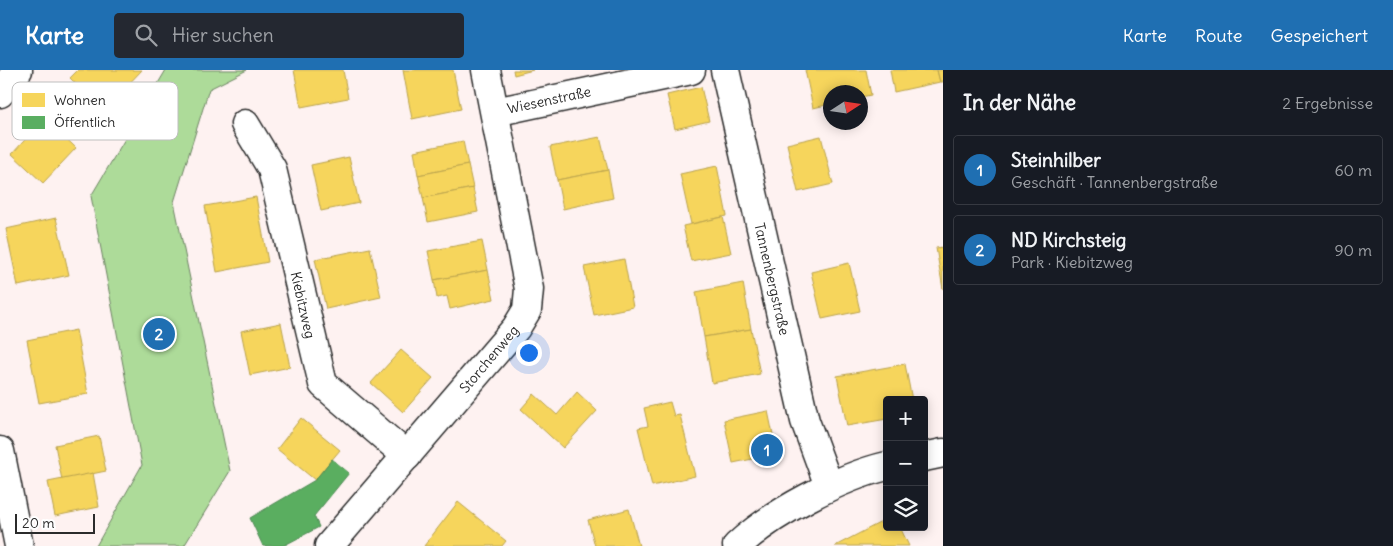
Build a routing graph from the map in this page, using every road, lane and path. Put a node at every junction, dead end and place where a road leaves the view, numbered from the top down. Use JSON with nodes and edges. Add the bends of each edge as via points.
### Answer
{"nodes":[{"id":1,"x":18,"y":70,"type":"edge"},
{"id":2,"x":486,"y":70,"type":"edge"},
{"id":3,"x":691,"y":70,"type":"edge"},
{"id":4,"x":725,"y":70,"type":"edge"},
{"id":5,"x":0,"y":93,"type":"edge"},
{"id":6,"x":495,"y":112,"type":"junction"},
{"id":7,"x":245,"y":124,"type":"dead end"},
{"id":8,"x":0,"y":451,"type":"edge"},
{"id":9,"x":943,"y":453,"type":"edge"},
{"id":10,"x":407,"y":456,"type":"junction"},
{"id":11,"x":928,"y":456,"type":"edge"},
{"id":12,"x":883,"y":467,"type":"edge"},
{"id":13,"x":3,"y":480,"type":"edge"},
{"id":14,"x":829,"y":486,"type":"junction"},
{"id":15,"x":18,"y":546,"type":"edge"},
{"id":16,"x":329,"y":546,"type":"edge"},
{"id":17,"x":737,"y":546,"type":"edge"}],
"edges":[{"from":1,"to":5,"type":"street"},
{"from":2,"to":6,"type":"street","name":"Storchenweg"},
{"from":3,"to":6,"type":"street","name":"Wiesenstraße"},
{"from":4,"to":14,"type":"street","name":"Tannenbergstraße","via":[[805,421]]},
{"from":6,"to":10,"type":"street","name":"Storchenweg","via":[[529,289],[527,310],[516,328]]},
{"from":7,"to":10,"type":"street","name":"Kiebitzweg","via":[[272,169],[323,384]]},
{"from":8,"to":13,"type":"street"},
{"from":9,"to":11,"type":"street"},
{"from":10,"to":16,"type":"street","name":"Storchenweg"},
{"from":12,"to":14,"type":"street"},
{"from":13,"to":15,"type":"street"},
{"from":14,"to":17,"type":"street","via":[[769,522]]}]}
